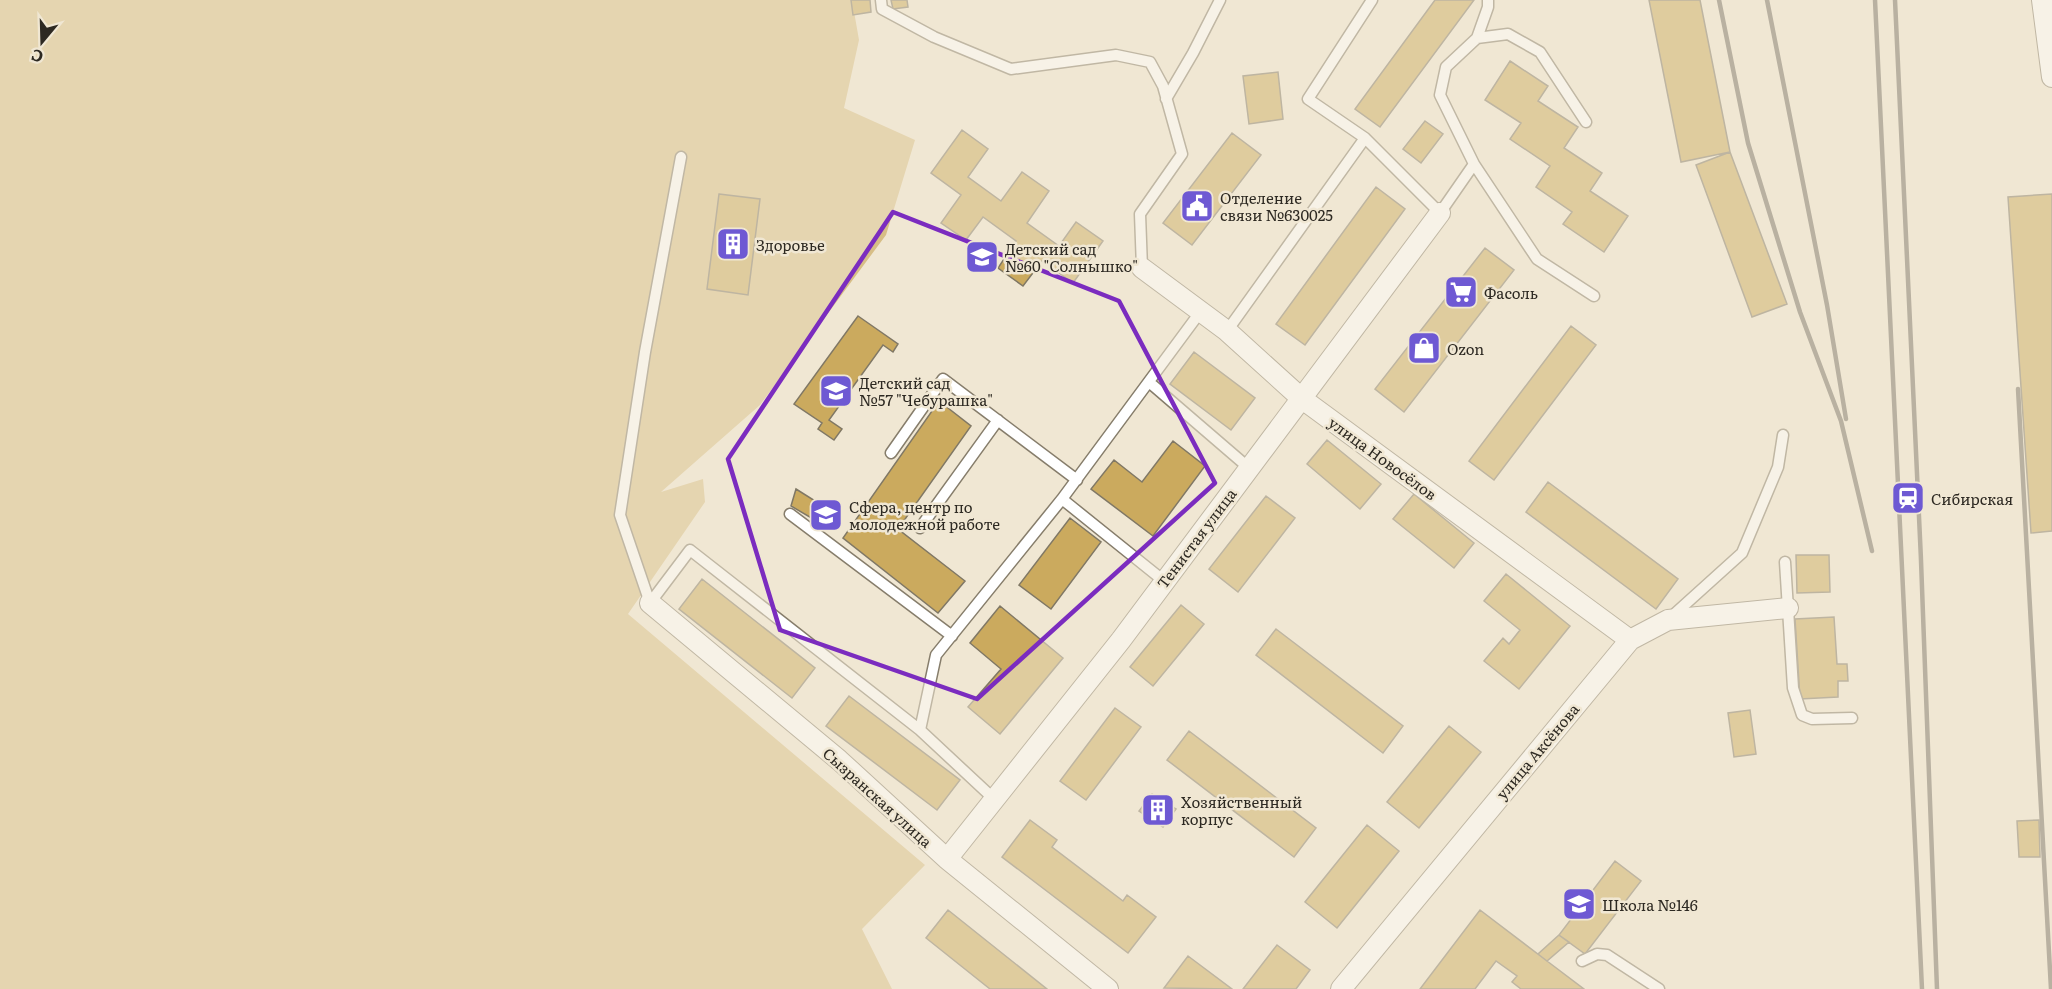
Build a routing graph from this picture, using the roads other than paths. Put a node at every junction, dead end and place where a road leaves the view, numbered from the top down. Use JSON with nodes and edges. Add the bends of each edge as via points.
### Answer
{"nodes":[{"id":1,"x":881,"y":0,"type":"edge"},
{"id":2,"x":1220,"y":0,"type":"edge"},
{"id":3,"x":1372,"y":0,"type":"edge"},
{"id":4,"x":1488,"y":0,"type":"edge"},
{"id":5,"x":2042,"y":0,"type":"edge"},
{"id":6,"x":1477,"y":38,"type":"junction"},
{"id":7,"x":2052,"y":77,"type":"edge"},
{"id":8,"x":1166,"y":99,"type":"junction"},
{"id":9,"x":1586,"y":122,"type":"dead end"},
{"id":10,"x":1365,"y":138,"type":"junction"},
{"id":11,"x":681,"y":157,"type":"dead end"},
{"id":12,"x":1474,"y":164,"type":"junction"},
{"id":13,"x":1440,"y":213,"type":"junction"},
{"id":14,"x":1142,"y":268,"type":"joint"},
{"id":15,"x":1594,"y":296,"type":"dead end"},
{"id":16,"x":1201,"y":311,"type":"junction"},
{"id":17,"x":1227,"y":331,"type":"junction"},
{"id":18,"x":1149,"y":382,"type":"junction"},
{"id":19,"x":1301,"y":398,"type":"junction"},
{"id":20,"x":998,"y":420,"type":"junction"},
{"id":21,"x":1783,"y":435,"type":"dead end"},
{"id":22,"x":891,"y":453,"type":"dead end"},
{"id":23,"x":1249,"y":468,"type":"junction"},
{"id":24,"x":1077,"y":480,"type":"junction"},
{"id":25,"x":1062,"y":499,"type":"junction"},
{"id":26,"x":790,"y":514,"type":"dead end"},
{"id":27,"x":920,"y":528,"type":"dead end"},
{"id":28,"x":1785,"y":562,"type":"dead end"},
{"id":29,"x":1164,"y":581,"type":"junction"},
{"id":30,"x":650,"y":603,"type":"junction"},
{"id":31,"x":1788,"y":608,"type":"junction"},
{"id":32,"x":1668,"y":620,"type":"junction"},
{"id":33,"x":952,"y":636,"type":"junction"},
{"id":34,"x":1630,"y":640,"type":"junction"},
{"id":35,"x":1852,"y":718,"type":"dead end"},
{"id":36,"x":920,"y":730,"type":"junction"},
{"id":37,"x":994,"y":799,"type":"junction"},
{"id":38,"x":947,"y":859,"type":"junction"},
{"id":39,"x":1582,"y":961,"type":"dead end"},
{"id":40,"x":1108,"y":989,"type":"edge"},
{"id":41,"x":1341,"y":989,"type":"edge"},
{"id":42,"x":1659,"y":989,"type":"edge"}],
"edges":[{"from":1,"to":8,"type":"lane","via":[[882,9],[934,37],[1011,69],[1116,55],[1150,62]]},
{"from":2,"to":8,"type":"lane"},
{"from":3,"to":10,"type":"lane","via":[[1308,99]]},
{"from":4,"to":6,"type":"lane"},
{"from":5,"to":7,"type":"street"},
{"from":6,"to":9,"type":"lane","via":[[1508,34],[1540,52]]},
{"from":6,"to":12,"type":"lane","via":[[1446,67],[1440,95]]},
{"from":8,"to":14,"type":"lane","via":[[1182,154],[1140,214]]},
{"from":10,"to":13,"type":"lane"},
{"from":10,"to":17,"type":"lane"},
{"from":11,"to":30,"type":"lane","via":[[645,352],[621,515]]},
{"from":12,"to":13,"type":"lane"},
{"from":12,"to":15,"type":"lane","via":[[1537,259]]},
{"from":13,"to":19,"type":"street","name":"Тенистая улица"},
{"from":14,"to":16,"type":"street","name":"улица Новосёлов"},
{"from":16,"to":17,"type":"street","name":"улица Новосёлов"},
{"from":16,"to":18,"type":"lane"},
{"from":17,"to":19,"type":"street","name":"улица Новосёлов"},
{"from":18,"to":23,"type":"lane"},
{"from":18,"to":24,"type":"lane"},
{"from":19,"to":23,"type":"street","name":"Тенистая улица"},
{"from":19,"to":34,"type":"street","name":"улица Новосёлов"},
{"from":20,"to":22,"type":"lane","via":[[943,379]]},
{"from":20,"to":24,"type":"lane"},
{"from":20,"to":27,"type":"lane"},
{"from":21,"to":32,"type":"lane","via":[[1778,467],[1742,553]]},
{"from":23,"to":29,"type":"street","name":"Тенистая улица"},
{"from":24,"to":25,"type":"lane"},
{"from":25,"to":29,"type":"lane"},
{"from":25,"to":33,"type":"lane"},
{"from":26,"to":33,"type":"lane"},
{"from":28,"to":31,"type":"lane"},
{"from":29,"to":37,"type":"street","name":"Тенистая улица"},
{"from":30,"to":36,"type":"lane","via":[[690,550]]},
{"from":30,"to":38,"type":"street","name":"Сызранская улица","via":[[838,760]]},
{"from":31,"to":32,"type":"street","name":"улица Аксёнова"},
{"from":31,"to":35,"type":"lane","via":[[1793,688],[1802,715],[1812,719]]},
{"from":32,"to":34,"type":"street","name":"улица Аксёнова"},
{"from":33,"to":36,"type":"lane","via":[[936,656]]},
{"from":34,"to":41,"type":"street","name":"улица Аксёнова"},
{"from":36,"to":37,"type":"lane"},
{"from":37,"to":38,"type":"street","name":"Тенистая улица"},
{"from":38,"to":40,"type":"street","name":"Сызранская улица"},
{"from":39,"to":42,"type":"lane","via":[[1598,954],[1607,956]]}]}
